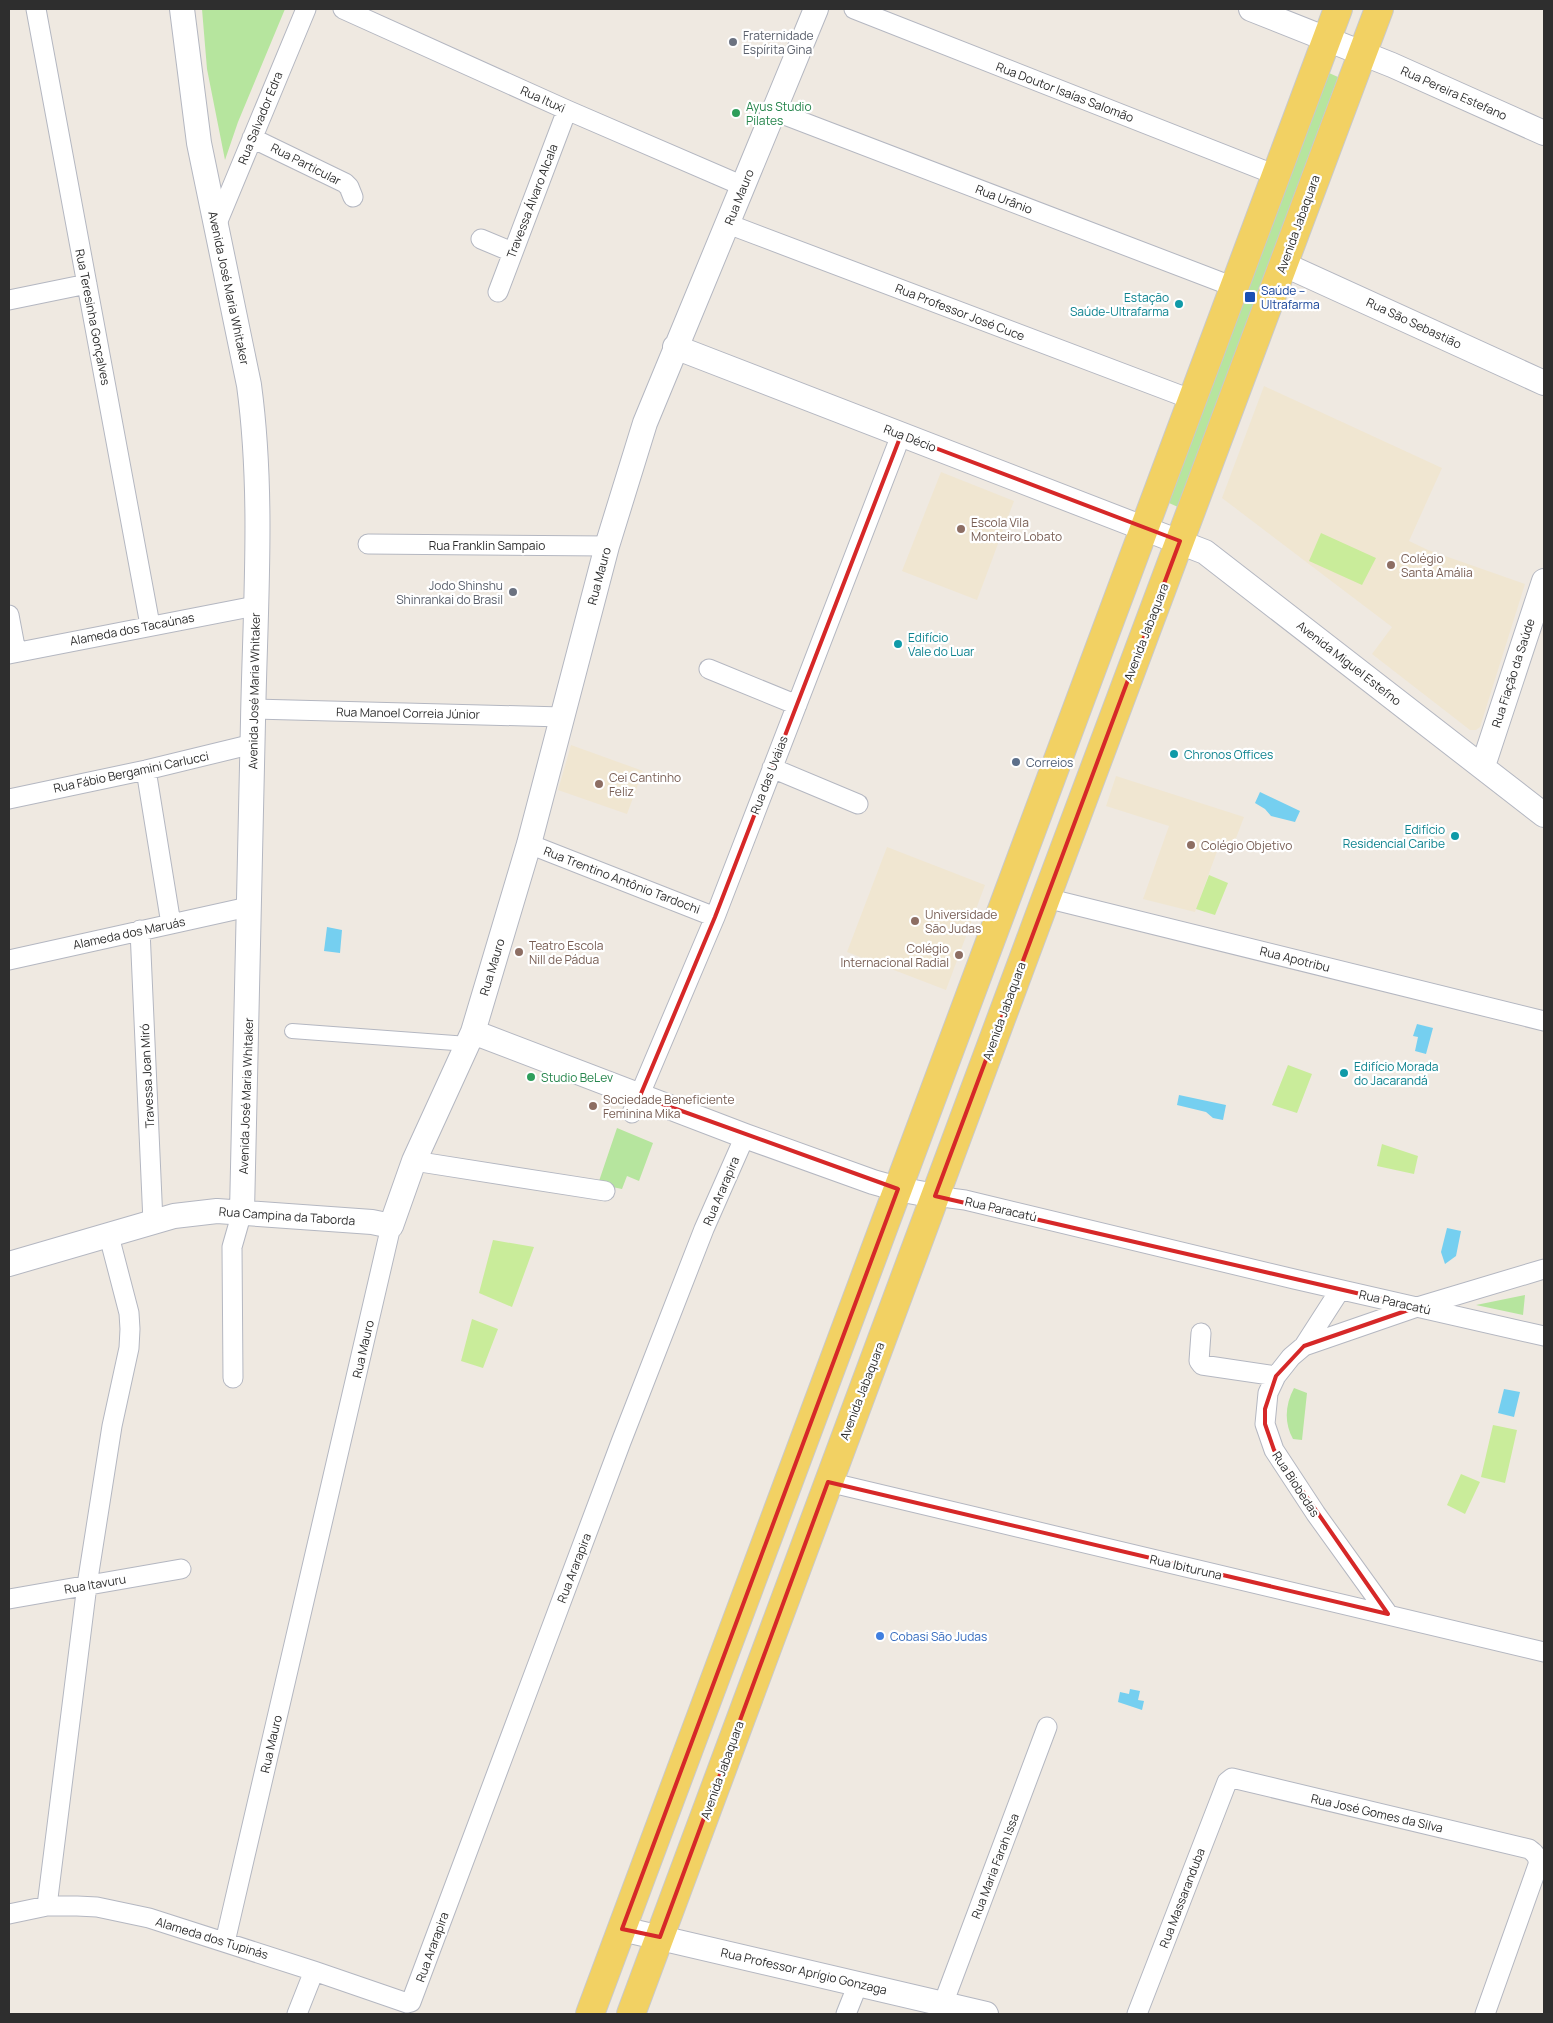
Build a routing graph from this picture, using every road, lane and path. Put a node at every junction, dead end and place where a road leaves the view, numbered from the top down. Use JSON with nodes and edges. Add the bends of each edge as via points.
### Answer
{"nodes":[{"id":1,"x":36,"y":9,"type":"edge"},
{"id":2,"x":182,"y":9,"type":"edge"},
{"id":3,"x":306,"y":9,"type":"edge"},
{"id":4,"x":343,"y":9,"type":"edge"},
{"id":5,"x":816,"y":9,"type":"edge"},
{"id":6,"x":854,"y":9,"type":"edge"},
{"id":7,"x":1251,"y":9,"type":"edge"},
{"id":8,"x":1338,"y":9,"type":"edge"},
{"id":9,"x":1379,"y":9,"type":"edge"},
{"id":10,"x":1327,"y":39,"type":"junction"},
{"id":11,"x":1363,"y":54,"type":"junction"},
{"id":12,"x":567,"y":110,"type":"junction"},
{"id":13,"x":774,"y":111,"type":"junction"},
{"id":14,"x":1544,"y":133,"type":"edge"},
{"id":15,"x":252,"y":138,"type":"junction"},
{"id":16,"x":1276,"y":175,"type":"junction"},
{"id":17,"x":743,"y":186,"type":"junction"},
{"id":18,"x":353,"y":197,"type":"dead end"},
{"id":19,"x":728,"y":224,"type":"junction"},
{"id":20,"x":215,"y":228,"type":"junction"},
{"id":21,"x":481,"y":239,"type":"dead end"},
{"id":22,"x":512,"y":252,"type":"junction"},
{"id":23,"x":1283,"y":264,"type":"junction"},
{"id":24,"x":87,"y":284,"type":"junction"},
{"id":25,"x":1234,"y":288,"type":"junction"},
{"id":26,"x":498,"y":292,"type":"dead end"},
{"id":27,"x":9,"y":300,"type":"edge"},
{"id":28,"x":675,"y":347,"type":"junction"},
{"id":29,"x":1544,"y":383,"type":"edge"},
{"id":30,"x":1193,"y":400,"type":"junction"},
{"id":31,"x":901,"y":435,"type":"junction"},
{"id":32,"x":1145,"y":527,"type":"junction"},
{"id":33,"x":1180,"y":541,"type":"junction"},
{"id":34,"x":368,"y":544,"type":"dead end"},
{"id":35,"x":607,"y":546,"type":"junction"},
{"id":36,"x":1544,"y":581,"type":"edge"},
{"id":37,"x":255,"y":606,"type":"junction"},
{"id":38,"x":9,"y":615,"type":"edge"},
{"id":39,"x":150,"y":625,"type":"junction"},
{"id":40,"x":12,"y":653,"type":"edge"},
{"id":41,"x":709,"y":669,"type":"dead end"},
{"id":42,"x":797,"y":705,"type":"junction"},
{"id":43,"x":253,"y":709,"type":"junction"},
{"id":44,"x":562,"y":717,"type":"junction"},
{"id":45,"x":253,"y":744,"type":"junction"},
{"id":46,"x":1483,"y":766,"type":"junction"},
{"id":47,"x":772,"y":768,"type":"junction"},
{"id":48,"x":146,"y":770,"type":"junction"},
{"id":49,"x":9,"y":799,"type":"edge"},
{"id":50,"x":858,"y":804,"type":"dead end"},
{"id":51,"x":1544,"y":814,"type":"edge"},
{"id":52,"x":529,"y":844,"type":"junction"},
{"id":53,"x":1046,"y":898,"type":"junction"},
{"id":54,"x":248,"y":907,"type":"junction"},
{"id":55,"x":714,"y":917,"type":"junction"},
{"id":56,"x":171,"y":924,"type":"junction"},
{"id":57,"x":140,"y":930,"type":"junction"},
{"id":58,"x":9,"y":960,"type":"edge"},
{"id":59,"x":1544,"y":1021,"type":"edge"},
{"id":60,"x":292,"y":1031,"type":"dead end"},
{"id":61,"x":471,"y":1038,"type":"junction"},
{"id":62,"x":636,"y":1104,"type":"junction"},
{"id":63,"x":745,"y":1136,"type":"junction"},
{"id":64,"x":414,"y":1161,"type":"junction"},
{"id":65,"x":898,"y":1189,"type":"junction"},
{"id":66,"x":605,"y":1191,"type":"dead end"},
{"id":67,"x":936,"y":1196,"type":"junction"},
{"id":68,"x":242,"y":1212,"type":"junction"},
{"id":69,"x":153,"y":1222,"type":"junction"},
{"id":70,"x":391,"y":1226,"type":"junction"},
{"id":71,"x":109,"y":1236,"type":"junction"},
{"id":72,"x":9,"y":1264,"type":"edge"},
{"id":73,"x":1544,"y":1269,"type":"edge"},
{"id":74,"x":1340,"y":1290,"type":"junction"},
{"id":75,"x":1418,"y":1307,"type":"junction"},
{"id":76,"x":1201,"y":1333,"type":"dead end"},
{"id":77,"x":1544,"y":1336,"type":"edge"},
{"id":78,"x":1304,"y":1346,"type":"junction"},
{"id":79,"x":1276,"y":1376,"type":"junction"},
{"id":80,"x":232,"y":1378,"type":"dead end"},
{"id":81,"x":828,"y":1482,"type":"junction"},
{"id":82,"x":181,"y":1569,"type":"dead end"},
{"id":83,"x":87,"y":1585,"type":"junction"},
{"id":84,"x":9,"y":1599,"type":"edge"},
{"id":85,"x":1388,"y":1614,"type":"junction"},
{"id":86,"x":1544,"y":1652,"type":"edge"},
{"id":87,"x":1047,"y":1727,"type":"dead end"},
{"id":88,"x":1227,"y":1782,"type":"joint"},
{"id":89,"x":47,"y":1906,"type":"junction"},
{"id":90,"x":9,"y":1914,"type":"edge"},
{"id":91,"x":622,"y":1929,"type":"junction"},
{"id":92,"x":660,"y":1937,"type":"junction"},
{"id":93,"x":225,"y":1942,"type":"junction"},
{"id":94,"x":314,"y":1970,"type":"junction"},
{"id":95,"x":858,"y":1984,"type":"junction"},
{"id":96,"x":410,"y":2003,"type":"joint"},
{"id":97,"x":943,"y":2004,"type":"junction"},
{"id":98,"x":297,"y":2014,"type":"edge"},
{"id":99,"x":590,"y":2014,"type":"edge"},
{"id":100,"x":630,"y":2014,"type":"edge"},
{"id":101,"x":846,"y":2014,"type":"edge"},
{"id":102,"x":986,"y":2014,"type":"edge"},
{"id":103,"x":1137,"y":2014,"type":"edge"},
{"id":104,"x":1485,"y":2014,"type":"edge"}],
"edges":[{"from":1,"to":24,"type":"street","name":"Rua Teresinha Gonçalves"},
{"from":2,"to":20,"type":"street","name":"Avenida José Maria Whitaker","via":[[199,143]]},
{"from":3,"to":15,"type":"street","name":"Rua Salvador Edra"},
{"from":4,"to":12,"type":"street","name":"Rua Ituxi"},
{"from":5,"to":13,"type":"street","name":"Rua Mauro"},
{"from":6,"to":16,"type":"street","name":"Rua Doutor Isaías Salomão"},
{"from":7,"to":10,"type":"street","name":"Rua Pereira Estefano"},
{"from":8,"to":10,"type":"main road"},
{"from":9,"to":11,"type":"main road","name":"Avenida Jabaquara"},
{"from":10,"to":11,"type":"street","name":"Rua Pereira Estefano"},
{"from":10,"to":16,"type":"main road"},
{"from":11,"to":14,"type":"street","name":"Rua Pereira Estefano"},
{"from":11,"to":23,"type":"main road","name":"Avenida Jabaquara"},
{"from":12,"to":17,"type":"street","name":"Rua Ituxi"},
{"from":12,"to":22,"type":"street","name":"Travessa Álvaro Alcala"},
{"from":13,"to":17,"type":"street","name":"Rua Mauro"},
{"from":13,"to":25,"type":"street","name":"Rua Urânio"},
{"from":15,"to":18,"type":"street","name":"Rua Particular","via":[[344,183]]},
{"from":15,"to":20,"type":"street","name":"Rua Salvador Edra"},
{"from":16,"to":25,"type":"main road"},
{"from":17,"to":19,"type":"street","name":"Rua Mauro"},
{"from":19,"to":28,"type":"street","name":"Rua Mauro"},
{"from":19,"to":30,"type":"street","name":"Rua Professor José Cuce"},
{"from":20,"to":37,"type":"street","name":"Avenida José Maria Whitaker","via":[[249,385],[254,423],[258,493]]},
{"from":21,"to":22,"type":"street"},
{"from":22,"to":26,"type":"street","name":"Travessa Álvaro Alcala"},
{"from":23,"to":29,"type":"street","name":"Rua São Sebastião"},
{"from":23,"to":33,"type":"main road","name":"Avenida Jabaquara"},
{"from":24,"to":27,"type":"street"},
{"from":24,"to":39,"type":"street","name":"Rua Teresinha Gonçalves"},
{"from":25,"to":30,"type":"main road"},
{"from":28,"to":31,"type":"street","name":"Rua Décio"},
{"from":28,"to":35,"type":"street","name":"Rua Mauro","via":[[642,430]]},
{"from":30,"to":32,"type":"main road"},
{"from":31,"to":32,"type":"street","name":"Rua Décio"},
{"from":31,"to":42,"type":"street","name":"Rua das Uváias"},
{"from":32,"to":33,"type":"street","name":"Avenida Miguel Estefno"},
{"from":32,"to":65,"type":"main road"},
{"from":33,"to":46,"type":"street","name":"Avenida Miguel Estefno","via":[[1204,552]]},
{"from":33,"to":53,"type":"main road","name":"Avenida Jabaquara"},
{"from":34,"to":35,"type":"street","name":"Rua Franklin Sampaio"},
{"from":35,"to":44,"type":"street","name":"Rua Mauro"},
{"from":36,"to":46,"type":"street","name":"Rua Fiação da Saúde"},
{"from":37,"to":39,"type":"street","name":"Alameda dos Tacaúnas"},
{"from":37,"to":43,"type":"street","name":"Avenida José Maria Whitaker"},
{"from":38,"to":40,"type":"street"},
{"from":39,"to":40,"type":"street","name":"Alameda dos Tacaúnas"},
{"from":41,"to":42,"type":"street"},
{"from":42,"to":47,"type":"street","name":"Rua das Uváias"},
{"from":43,"to":44,"type":"street","name":"Rua Manoel Correia Júnior"},
{"from":43,"to":45,"type":"street","name":"Avenida José Maria Whitaker"},
{"from":44,"to":52,"type":"street","name":"Rua Mauro"},
{"from":45,"to":48,"type":"street","name":"Rua Fábio Bergamini Carlucci"},
{"from":45,"to":54,"type":"street","name":"Avenida José Maria Whitaker"},
{"from":46,"to":51,"type":"street","name":"Avenida Miguel Estefno"},
{"from":47,"to":50,"type":"street"},
{"from":47,"to":55,"type":"street","name":"Rua das Uváias"},
{"from":48,"to":49,"type":"street","name":"Rua Fábio Bergamini Carlucci"},
{"from":48,"to":56,"type":"street"},
{"from":52,"to":55,"type":"street","name":"Rua Trentino Antônio Tardochi"},
{"from":52,"to":61,"type":"street","name":"Rua Mauro"},
{"from":53,"to":59,"type":"street","name":"Rua Apotribu"},
{"from":53,"to":67,"type":"main road","name":"Avenida Jabaquara"},
{"from":54,"to":56,"type":"street","name":"Alameda dos Maruás"},
{"from":54,"to":68,"type":"street","name":"Avenida José Maria Whitaker"},
{"from":55,"to":62,"type":"street","name":"Rua das Uváias"},
{"from":56,"to":57,"type":"street","name":"Alameda dos Maruás"},
{"from":57,"to":58,"type":"street","name":"Alameda dos Maruás"},
{"from":57,"to":69,"type":"street","name":"Travessa Joan Miró"},
{"from":60,"to":61,"type":"street"},
{"from":61,"to":62,"type":"street","name":"Rua Paracatú"},
{"from":61,"to":64,"type":"street","name":"Rua Mauro"},
{"from":62,"to":63,"type":"street","name":"Rua Paracatú"},
{"from":63,"to":65,"type":"street","name":"Rua Paracatú"},
{"from":63,"to":96,"type":"street","name":"Rua Ararapira","via":[[704,1229],[632,1415]]},
{"from":64,"to":66,"type":"street"},
{"from":64,"to":70,"type":"street","name":"Rua Mauro"},
{"from":65,"to":67,"type":"street","name":"Rua Paracatú"},
{"from":65,"to":91,"type":"main road"},
{"from":67,"to":74,"type":"street","name":"Rua Paracatú","via":[[965,1200]]},
{"from":67,"to":81,"type":"main road","name":"Avenida Jabaquara"},
{"from":68,"to":69,"type":"street","name":"Rua Campina da Taborda","via":[[217,1211]]},
{"from":68,"to":70,"type":"street","name":"Rua Campina da Taborda"},
{"from":68,"to":80,"type":"street","name":"Avenida José Maria Whitaker","via":[[232,1247]]},
{"from":69,"to":71,"type":"street","name":"Rua Campina da Taborda"},
{"from":70,"to":93,"type":"street","name":"Rua Mauro"},
{"from":71,"to":72,"type":"street","name":"Rua Campina da Taborda"},
{"from":71,"to":83,"type":"street","via":[[128,1313],[129,1348],[112,1426]]},
{"from":73,"to":75,"type":"street","name":"Rua Biobedas"},
{"from":74,"to":75,"type":"street","name":"Rua Paracatú"},
{"from":74,"to":78,"type":"street","name":"Rua Biobedas"},
{"from":75,"to":77,"type":"street","name":"Rua Paracatú"},
{"from":75,"to":78,"type":"street","name":"Rua Biobedas"},
{"from":76,"to":79,"type":"street","via":[[1199,1361],[1202,1365]]},
{"from":78,"to":79,"type":"street","name":"Rua Biobedas"},
{"from":79,"to":85,"type":"street","name":"Rua Biobedas","via":[[1265,1409],[1265,1424],[1274,1450]]},
{"from":81,"to":85,"type":"street","name":"Rua Ibituruna"},
{"from":81,"to":92,"type":"main road","name":"Avenida Jabaquara"},
{"from":82,"to":83,"type":"street","name":"Rua Itavuru"},
{"from":83,"to":84,"type":"street","name":"Rua Itavuru"},
{"from":83,"to":89,"type":"street"},
{"from":85,"to":86,"type":"street","name":"Rua Ibituruna"},
{"from":87,"to":97,"type":"street","name":"Rua Maria Farah Issa"},
{"from":88,"to":103,"type":"street","name":"Rua Massaranduba"},
{"from":88,"to":104,"type":"street","name":"Rua José Gomes da Silva","via":[[1232,1778],[1529,1849],[1537,1856],[1538,1865]]},
{"from":89,"to":90,"type":"street","name":"Alameda dos Tupinás"},
{"from":89,"to":93,"type":"street","name":"Alameda dos Tupinás","via":[[97,1907],[148,1918]]},
{"from":91,"to":92,"type":"street","name":"Rua Professor Aprígio Gonzaga"},
{"from":91,"to":99,"type":"main road"},
{"from":92,"to":95,"type":"street","name":"Rua Professor Aprígio Gonzaga"},
{"from":92,"to":100,"type":"main road","name":"Avenida Jabaquara"},
{"from":93,"to":94,"type":"street","name":"Alameda dos Tupinás"},
{"from":94,"to":96,"type":"street","name":"Alameda dos Tupinás"},
{"from":94,"to":98,"type":"street"},
{"from":95,"to":97,"type":"street","name":"Rua Professor Aprígio Gonzaga"},
{"from":95,"to":101,"type":"street"},
{"from":97,"to":102,"type":"street","name":"Rua Professor Aprígio Gonzaga"}]}
